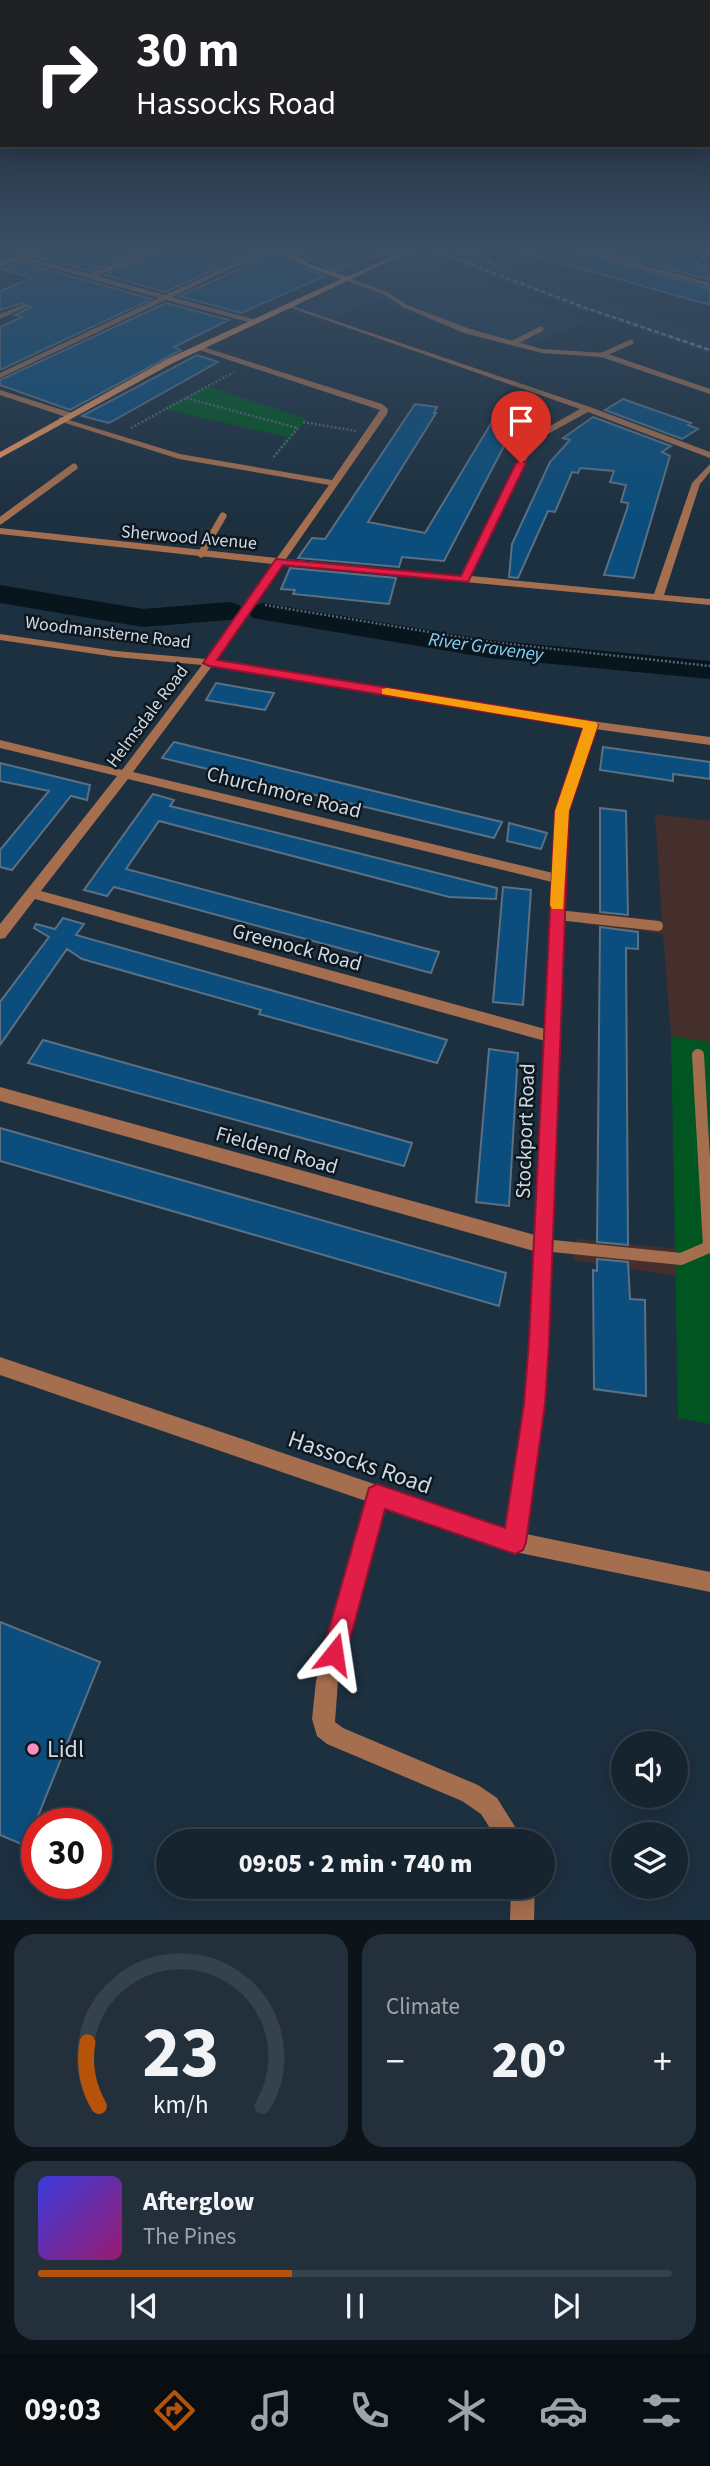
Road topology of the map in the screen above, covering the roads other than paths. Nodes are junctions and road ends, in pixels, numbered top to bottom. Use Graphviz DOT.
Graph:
graph roads {
  1 [pos="85,336"];
  2 [pos="224,336"];
  3 [pos="376,336"];
  4 [pos="485,336"];
  5 [pos="528,336"];
  6 [pos="631,342"];
  7 [pos="513,343"];
  8 [pos="197,348"];
  9 [pos="602,355"];
  10 [pos="0,376"];
  11 [pos="0,392"];
  12 [pos="710,393"];
  13 [pos="587,409"];
  14 [pos="65,417"];
  15 [pos="0,455"];
  16 [pos="710,455"];
  17 [pos="75,467"];
  18 [pos="710,467"];
  19 [pos="335,483"];
  20 [pos="223,516"];
  21 [pos="0,521"];
  22 [pos="0,531"];
  23 [pos="201,554"];
  24 [pos="280,561"];
  25 [pos="464,580"];
  26 [pos="658,598"];
  27 [pos="710,602"];
  28 [pos="0,637"];
  29 [pos="209,663"];
  30 [pos="591,725"];
  31 [pos="710,741"];
  32 [pos="0,744"];
  33 [pos="126,772"];
  34 [pos="558,879"];
  35 [pos="31,893"];
  36 [pos="558,915"];
  37 [pos="658,926"];
  38 [pos="0,934"];
  39 [pos="551,1037"];
  40 [pos="698,1055"];
  41 [pos="0,1094"];
  42 [pos="543,1245"];
  43 [pos="0,1367"];
  44 [pos="377,1496"];
  45 [pos="515,1542"];
  46 [pos="710,1582"];
  47 [pos="504,1829"];
  48 [pos="523,1899"];
  49 [pos="522,1920"];
  1 -- 10 [label="street"];
  2 -- 8 [label="main road"];
  3 -- 13 [label="street"];
  4 -- 7 [label="street"];
  5 -- 7 [label="lane"];
  6 -- 9 [label="lane"];
  7 -- 9 [label="street"];
  8 -- 14 [label="main road"];
  8 -- 19 [label="street, Helmsdale Road"];
  9 -- 12 [label="street"];
  11 -- 14 [label="street"];
  13 -- 16 [label="street"];
  13 -- 25 [label="street"];
  14 -- 15 [label="main road"];
  14 -- 19 [label="street"];
  17 -- 21 [label="lane"];
  18 -- 26 [label="street"];
  19 -- 24 [label="street, Helmsdale Road"];
  20 -- 23 [label="lane"];
  22 -- 23 [label="street, Sherwood Avenue"];
  23 -- 24 [label="street, Sherwood Avenue"];
  24 -- 25 [label="street, Sherwood Avenue"];
  24 -- 29 [label="street, Helmsdale Road"];
  25 -- 26 [label="street, Sherwood Avenue"];
  26 -- 27 [label="street, Sherwood Avenue"];
  28 -- 29 [label="street, Woodmansterne Road"];
  29 -- 30 [label="street, Woodmansterne Road"];
  29 -- 33 [label="street, Helmsdale Road"];
  30 -- 31 [label="street, Woodmansterne Road"];
  30 -- 34 [label="street, Stockport Road"];
  32 -- 33 [label="street, Churchmore Road"];
  33 -- 34 [label="street, Churchmore Road"];
  33 -- 35 [label="street, Helmsdale Road"];
  34 -- 36 [label="street, Stockport Road"];
  35 -- 38 [label="street, Helmsdale Road"];
  35 -- 39 [label="street, Greenock Road"];
  36 -- 37 [label="lane"];
  36 -- 39 [label="street, Stockport Road"];
  39 -- 42 [label="street, Stockport Road"];
  40 -- 42 [label="lane"];
  41 -- 42 [label="street, Fieldend Road"];
  42 -- 45 [label="street, Stockport Road"];
  43 -- 44 [label="street, Hassocks Road"];
  44 -- 45 [label="street, Hassocks Road"];
  44 -- 47 [label="street"];
  45 -- 46 [label="street, Hassocks Road"];
  48 -- 49 [label="street"];
}
